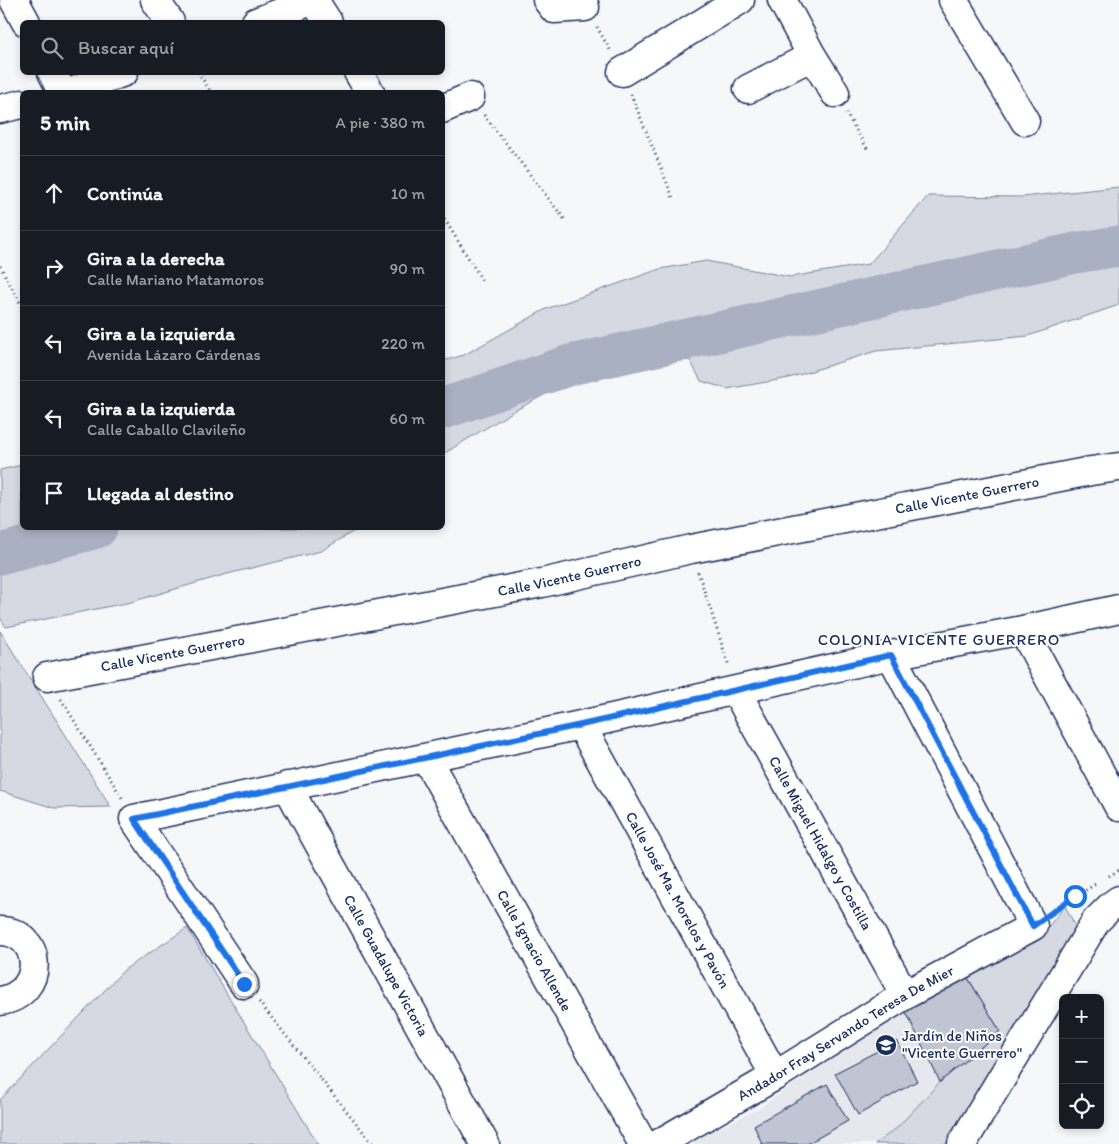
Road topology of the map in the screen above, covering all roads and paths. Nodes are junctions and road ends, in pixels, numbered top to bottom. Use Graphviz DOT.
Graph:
graph roads {
  1 [pos="14,0"];
  2 [pos="154,0"];
  3 [pos="314,0"];
  4 [pos="547,0"];
  5 [pos="740,0"];
  6 [pos="782,0"];
  7 [pos="953,0"];
  8 [pos="585,7"];
  9 [pos="25,20"];
  10 [pos="169,20"];
  11 [pos="261,20"];
  12 [pos="327,20"];
  13 [pos="812,56"];
  14 [pos="622,72"];
  15 [pos="54,75"];
  16 [pos="116,75"];
  17 [pos="200,75"];
  18 [pos="360,75"];
  19 [pos="748,89"];
  20 [pos="61,90"];
  21 [pos="76,90"];
  22 [pos="210,90"];
  23 [pos="369,90"];
  24 [pos="835,93"];
  25 [pos="470,97"];
  26 [pos="20,104"];
  27 [pos="445,108"];
  28 [pos="0,109"];
  29 [pos="1025,121"];
  30 [pos="868,150"];
  31 [pos="673,198"];
  32 [pos="445,220"];
  33 [pos="565,220"];
  34 [pos="0,266"];
  35 [pos="483,282"];
  36 [pos="20,302"];
  37 [pos="1119,467"];
  38 [pos="691,549"];
  39 [pos="1119,609"];
  40 [pos="1022,630"];
  41 [pos="891,655"];
  42 [pos="47,677"];
  43 [pos="736,691"];
  44 [pos="581,725"];
  45 [pos="426,758"];
  46 [pos="287,786"];
  47 [pos="1119,807"];
  48 [pos="134,819"];
  49 [pos="1119,870"];
  50 [pos="1116,902"];
  51 [pos="1033,926"];
  52 [pos="0,932"];
  53 [pos="244,984"];
  54 [pos="905,995"];
  55 [pos="0,1001"];
  56 [pos="775,1076"];
  57 [pos="373,1144"];
  58 [pos="485,1144"];
  59 [pos="643,1144"];
  60 [pos="658,1144"];
  61 [pos="962,1144"];
  1 -- 9 [label="street"];
  2 -- 10 [label="street"];
  3 -- 11 [label="street"];
  3 -- 12 [label="street"];
  4 -- 8 [label="street"];
  5 -- 14 [label="street"];
  6 -- 13 [label="street"];
  7 -- 29 [label="street"];
  8 -- 14 [label="path"];
  13 -- 19 [label="street"];
  13 -- 24 [label="street"];
  14 -- 31 [label="path"];
  15 -- 20 [label="street"];
  16 -- 21 [label="street"];
  17 -- 22 [label="path"];
  18 -- 23 [label="street"];
  24 -- 30 [label="path"];
  25 -- 27 [label="street"];
  25 -- 33 [label="path"];
  26 -- 28 [label="street"];
  32 -- 35 [label="path"];
  34 -- 36 [label="path"];
  37 -- 38 [label="street, Calle Vicente Guerrero"];
  38 -- 42 [label="street, Calle Vicente Guerrero"];
  38 -- 43 [label="path"];
  39 -- 40 [label="street"];
  40 -- 41 [label="street"];
  40 -- 47 [label="street"];
  41 -- 43 [label="street"];
  41 -- 51 [label="street"];
  42 -- 48 [label="path"];
  43 -- 44 [label="street"];
  43 -- 54 [label="street, Calle Miguel Hidalgo y Costilla"];
  44 -- 45 [label="street"];
  44 -- 56 [label="street, Calle José Ma. Morelos y Pavón"];
  45 -- 46 [label="street"];
  45 -- 59 [label="street, Calle Ignacio Allende"];
  46 -- 48 [label="street"];
  46 -- 58 [label="street, Calle Guadalupe Victoria"];
  48 -- 53 [label="street"];
  49 -- 51 [label="path"];
  50 -- 61 [label="street"];
  51 -- 54 [label="street, Andador Fray Servando Teresa De Mier"];
  52 -- 55 [label="street"];
  53 -- 57 [label="path"];
  54 -- 56 [label="street, Andador Fray Servando Teresa De Mier"];
  56 -- 60 [label="street, Andador Fray Servando Teresa De Mier"];
}
